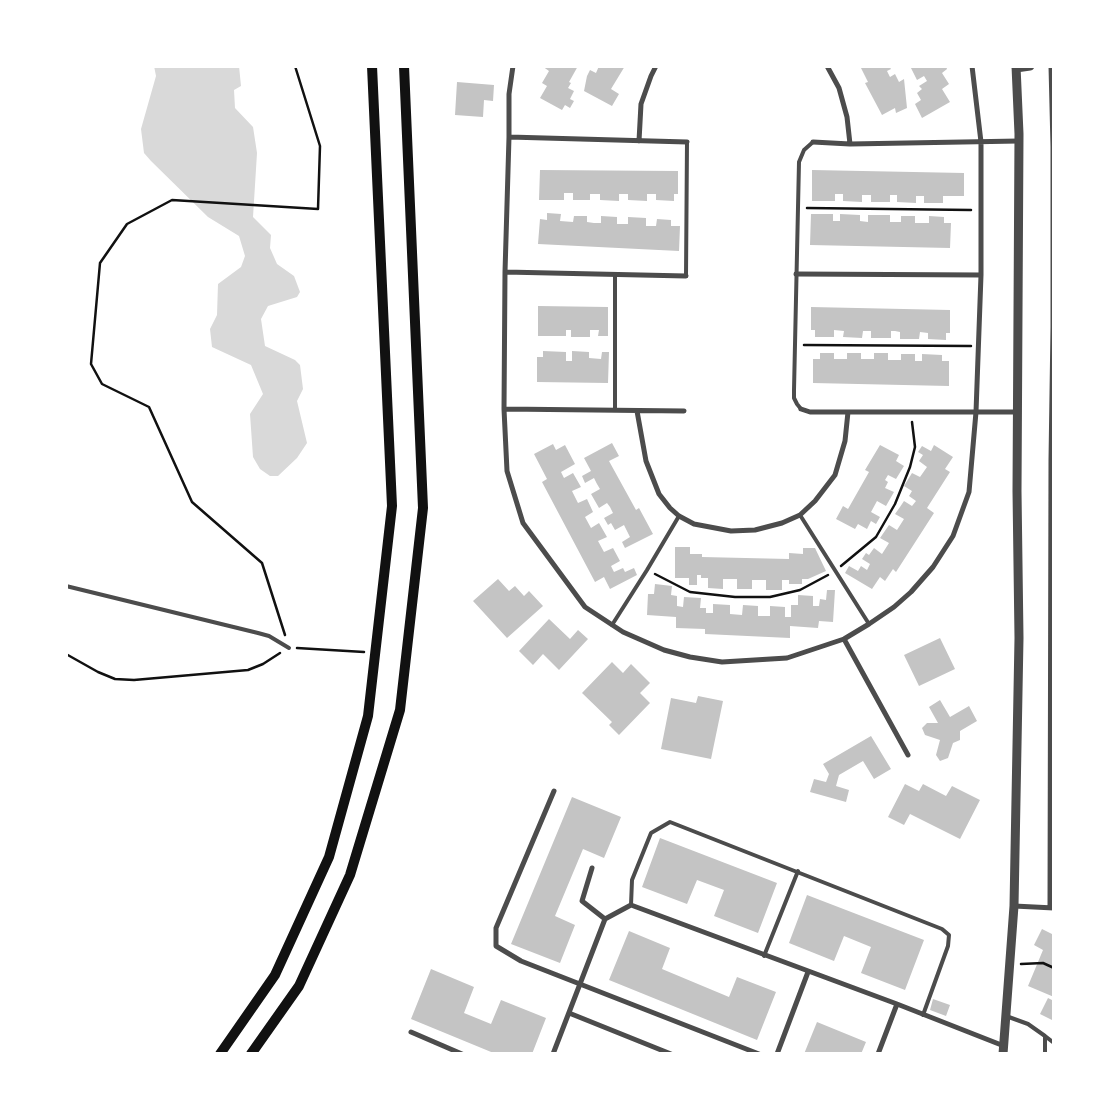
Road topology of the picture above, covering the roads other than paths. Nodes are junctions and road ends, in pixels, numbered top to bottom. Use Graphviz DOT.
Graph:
graph roads {
  1 [pos="372,66"];
  2 [pos="404,66"];
  3 [pos="513,66"];
  4 [pos="656,66"];
  5 [pos="827,66"];
  6 [pos="972,66"];
  7 [pos="1030,66"];
  8 [pos="1051,66"];
  9 [pos="1016,67"];
  10 [pos="509,137"];
  11 [pos="639,140"];
  12 [pos="1019,141"];
  13 [pos="687,142"];
  14 [pos="813,142"];
  15 [pos="981,142"];
  16 [pos="850,144"];
  17 [pos="505,272"];
  18 [pos="615,274"];
  19 [pos="796,274"];
  20 [pos="981,275"];
  21 [pos="686,276"];
  22 [pos="1054,327"];
  23 [pos="1053,395"];
  24 [pos="504,409"];
  25 [pos="801,409"];
  26 [pos="616,410"];
  27 [pos="637,411"];
  28 [pos="684,411"];
  29 [pos="848,412"];
  30 [pos="976,412"];
  31 [pos="1018,412"];
  32 [pos="1053,460"];
  33 [pos="800,515"];
  34 [pos="679,516"];
  35 [pos="66,586"];
  36 [pos="869,624"];
  37 [pos="612,625"];
  38 [pos="844,639"];
  39 [pos="289,648"];
  40 [pos="908,755"];
  41 [pos="554,791"];
  42 [pos="592,868"];
  43 [pos="798,871"];
  44 [pos="631,906"];
  45 [pos="1014,906"];
  46 [pos="1052,908"];
  47 [pos="605,919"];
  48 [pos="764,956"];
  49 [pos="808,972"];
  50 [pos="580,984"];
  51 [pos="897,1004"];
  52 [pos="569,1013"];
  53 [pos="923,1015"];
  54 [pos="1005,1015"];
  55 [pos="411,1032"];
  56 [pos="1045,1036"];
  57 [pos="1054,1043"];
  58 [pos="1003,1050"];
  59 [pos="220,1054"];
  60 [pos="251,1054"];
  61 [pos="462,1054"];
  62 [pos="553,1054"];
  63 [pos="671,1054"];
  64 [pos="759,1054"];
  65 [pos="777,1054"];
  66 [pos="878,1054"];
  67 [pos="1045,1054"];
  1 -- 59 [label="main road"];
  2 -- 60 [label="main road"];
  3 -- 10 [label="street"];
  4 -- 11 [label="street"];
  5 -- 16 [label="street"];
  6 -- 15 [label="street"];
  7 -- 9 [label="street"];
  8 -- 22 [label="street"];
  9 -- 12 [label="street"];
  10 -- 11 [label="street"];
  10 -- 17 [label="street"];
  11 -- 13 [label="street"];
  12 -- 15 [label="street"];
  12 -- 31 [label="street"];
  13 -- 21 [label="lane"];
  14 -- 16 [label="street"];
  14 -- 19 [label="lane"];
  15 -- 16 [label="street"];
  15 -- 20 [label="street"];
  17 -- 18 [label="street"];
  17 -- 24 [label="street"];
  18 -- 21 [label="street"];
  18 -- 26 [label="lane"];
  19 -- 20 [label="street"];
  19 -- 25 [label="lane"];
  20 -- 30 [label="street"];
  22 -- 23 [label="street"];
  23 -- 32 [label="street"];
  24 -- 26 [label="street"];
  24 -- 37 [label="street"];
  25 -- 29 [label="street"];
  26 -- 27 [label="street"];
  27 -- 28 [label="street"];
  27 -- 34 [label="street"];
  29 -- 30 [label="street"];
  29 -- 33 [label="street"];
  30 -- 31 [label="street"];
  30 -- 36 [label="street"];
  31 -- 45 [label="street"];
  32 -- 46 [label="street"];
  33 -- 34 [label="street"];
  33 -- 36 [label="lane"];
  34 -- 37 [label="lane"];
  35 -- 39 [label="lane"];
  36 -- 38 [label="street"];
  37 -- 38 [label="street"];
  38 -- 40 [label="street"];
  41 -- 50 [label="street"];
  42 -- 47 [label="street"];
  43 -- 44 [label="lane"];
  43 -- 48 [label="lane"];
  43 -- 53 [label="lane"];
  44 -- 47 [label="street"];
  44 -- 48 [label="street"];
  45 -- 46 [label="street"];
  45 -- 54 [label="street"];
  47 -- 50 [label="street"];
  48 -- 49 [label="street"];
  49 -- 51 [label="street"];
  49 -- 65 [label="street"];
  50 -- 52 [label="street"];
  50 -- 64 [label="street"];
  51 -- 53 [label="street"];
  51 -- 66 [label="street"];
  52 -- 62 [label="street"];
  52 -- 63 [label="street"];
  53 -- 58 [label="street"];
  54 -- 56 [label="lane"];
  54 -- 58 [label="street"];
  55 -- 61 [label="street"];
  56 -- 57 [label="lane"];
  56 -- 67 [label="lane"];
}
